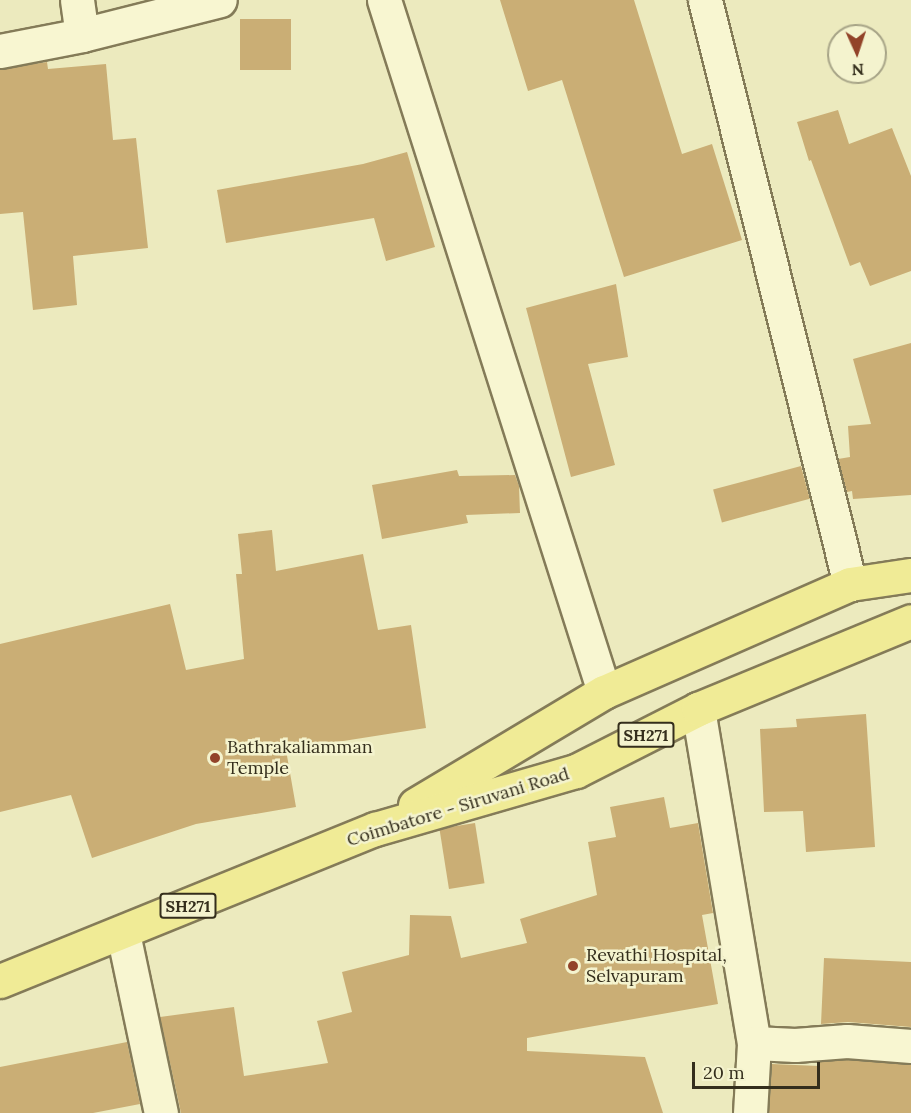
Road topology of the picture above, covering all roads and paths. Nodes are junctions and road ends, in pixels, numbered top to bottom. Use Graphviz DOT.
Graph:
graph roads {
  1 [pos="77,0"];
  2 [pos="220,0"];
  3 [pos="384,0"];
  4 [pos="705,0"];
  5 [pos="82,35"];
  6 [pos="0,51"];
  7 [pos="911,575"];
  8 [pos="850,584"];
  9 [pos="911,621"];
  10 [pos="604,692"];
  11 [pos="698,709"];
  12 [pos="375,829"];
  13 [pos="123,933"];
  14 [pos="0,981"];
  15 [pos="754,1043"];
  16 [pos="911,1046"];
  17 [pos="161,1113"];
  18 [pos="750,1113"];
  1 -- 5 [label="street"];
  2 -- 5 [label="street"];
  3 -- 10 [label="street"];
  4 -- 8 [label="street"];
  5 -- 6 [label="street"];
  7 -- 8 [label="main road"];
  8 -- 10 [label="main road"];
  9 -- 11 [label="main road, Coimbatore - Siruvani Road / SH271"];
  10 -- 12 [label="main road"];
  11 -- 12 [label="main road, Coimbatore - Siruvani Road / SH271"];
  11 -- 15 [label="street"];
  12 -- 13 [label="main road, Coimbatore - Siruvani Road / SH271"];
  13 -- 14 [label="main road, Coimbatore - Siruvani Road / SH271"];
  13 -- 17 [label="street"];
  15 -- 16 [label="street"];
  15 -- 18 [label="street"];
}
